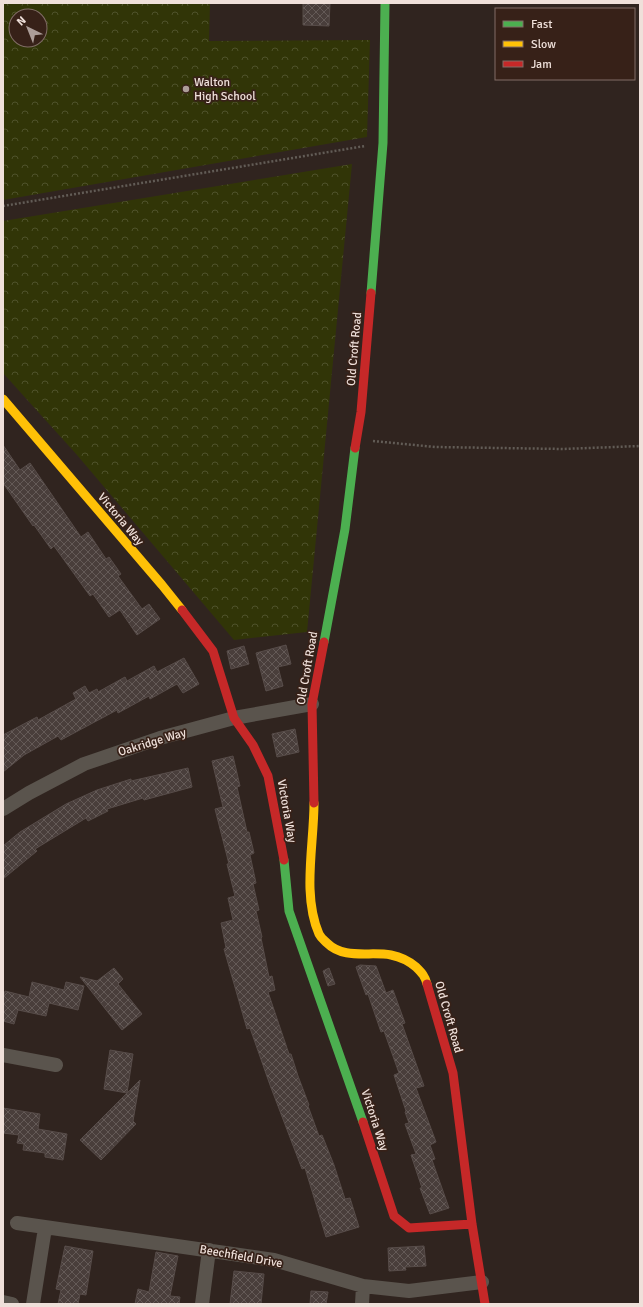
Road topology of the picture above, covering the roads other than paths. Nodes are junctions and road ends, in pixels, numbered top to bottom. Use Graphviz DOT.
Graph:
graph roads {
  1 [pos="385,3"];
  2 [pos="3,398"];
  3 [pos="312,704"];
  4 [pos="234,718"];
  5 [pos="3,809"];
  6 [pos="3,1055"];
  7 [pos="56,1065"];
  8 [pos="17,1223"];
  9 [pos="472,1224"];
  10 [pos="45,1228"];
  11 [pos="210,1250"];
  12 [pos="482,1282"];
  13 [pos="363,1286"];
  14 [pos="3,1302"];
  15 [pos="12,1304"];
  16 [pos="33,1304"];
  17 [pos="202,1304"];
  18 [pos="362,1304"];
  19 [pos="485,1304"];
  1 -- 3 [label="street, Old Croft Road"];
  2 -- 4 [label="street, Victoria Way"];
  3 -- 4 [label="street, Oakridge Way"];
  3 -- 9 [label="street, Old Croft Road"];
  4 -- 5 [label="street, Oakridge Way"];
  4 -- 9 [label="street, Victoria Way"];
  6 -- 7 [label="street"];
  8 -- 10 [label="street, Beechfield Drive"];
  9 -- 12 [label="street, Old Croft Road"];
  10 -- 11 [label="street, Beechfield Drive"];
  10 -- 16 [label="street"];
  11 -- 13 [label="street, Beechfield Drive"];
  11 -- 17 [label="street"];
  12 -- 13 [label="street, Beechfield Drive"];
  12 -- 19 [label="street, Old Croft Road"];
  13 -- 18 [label="street"];
  14 -- 15 [label="street"];
}
